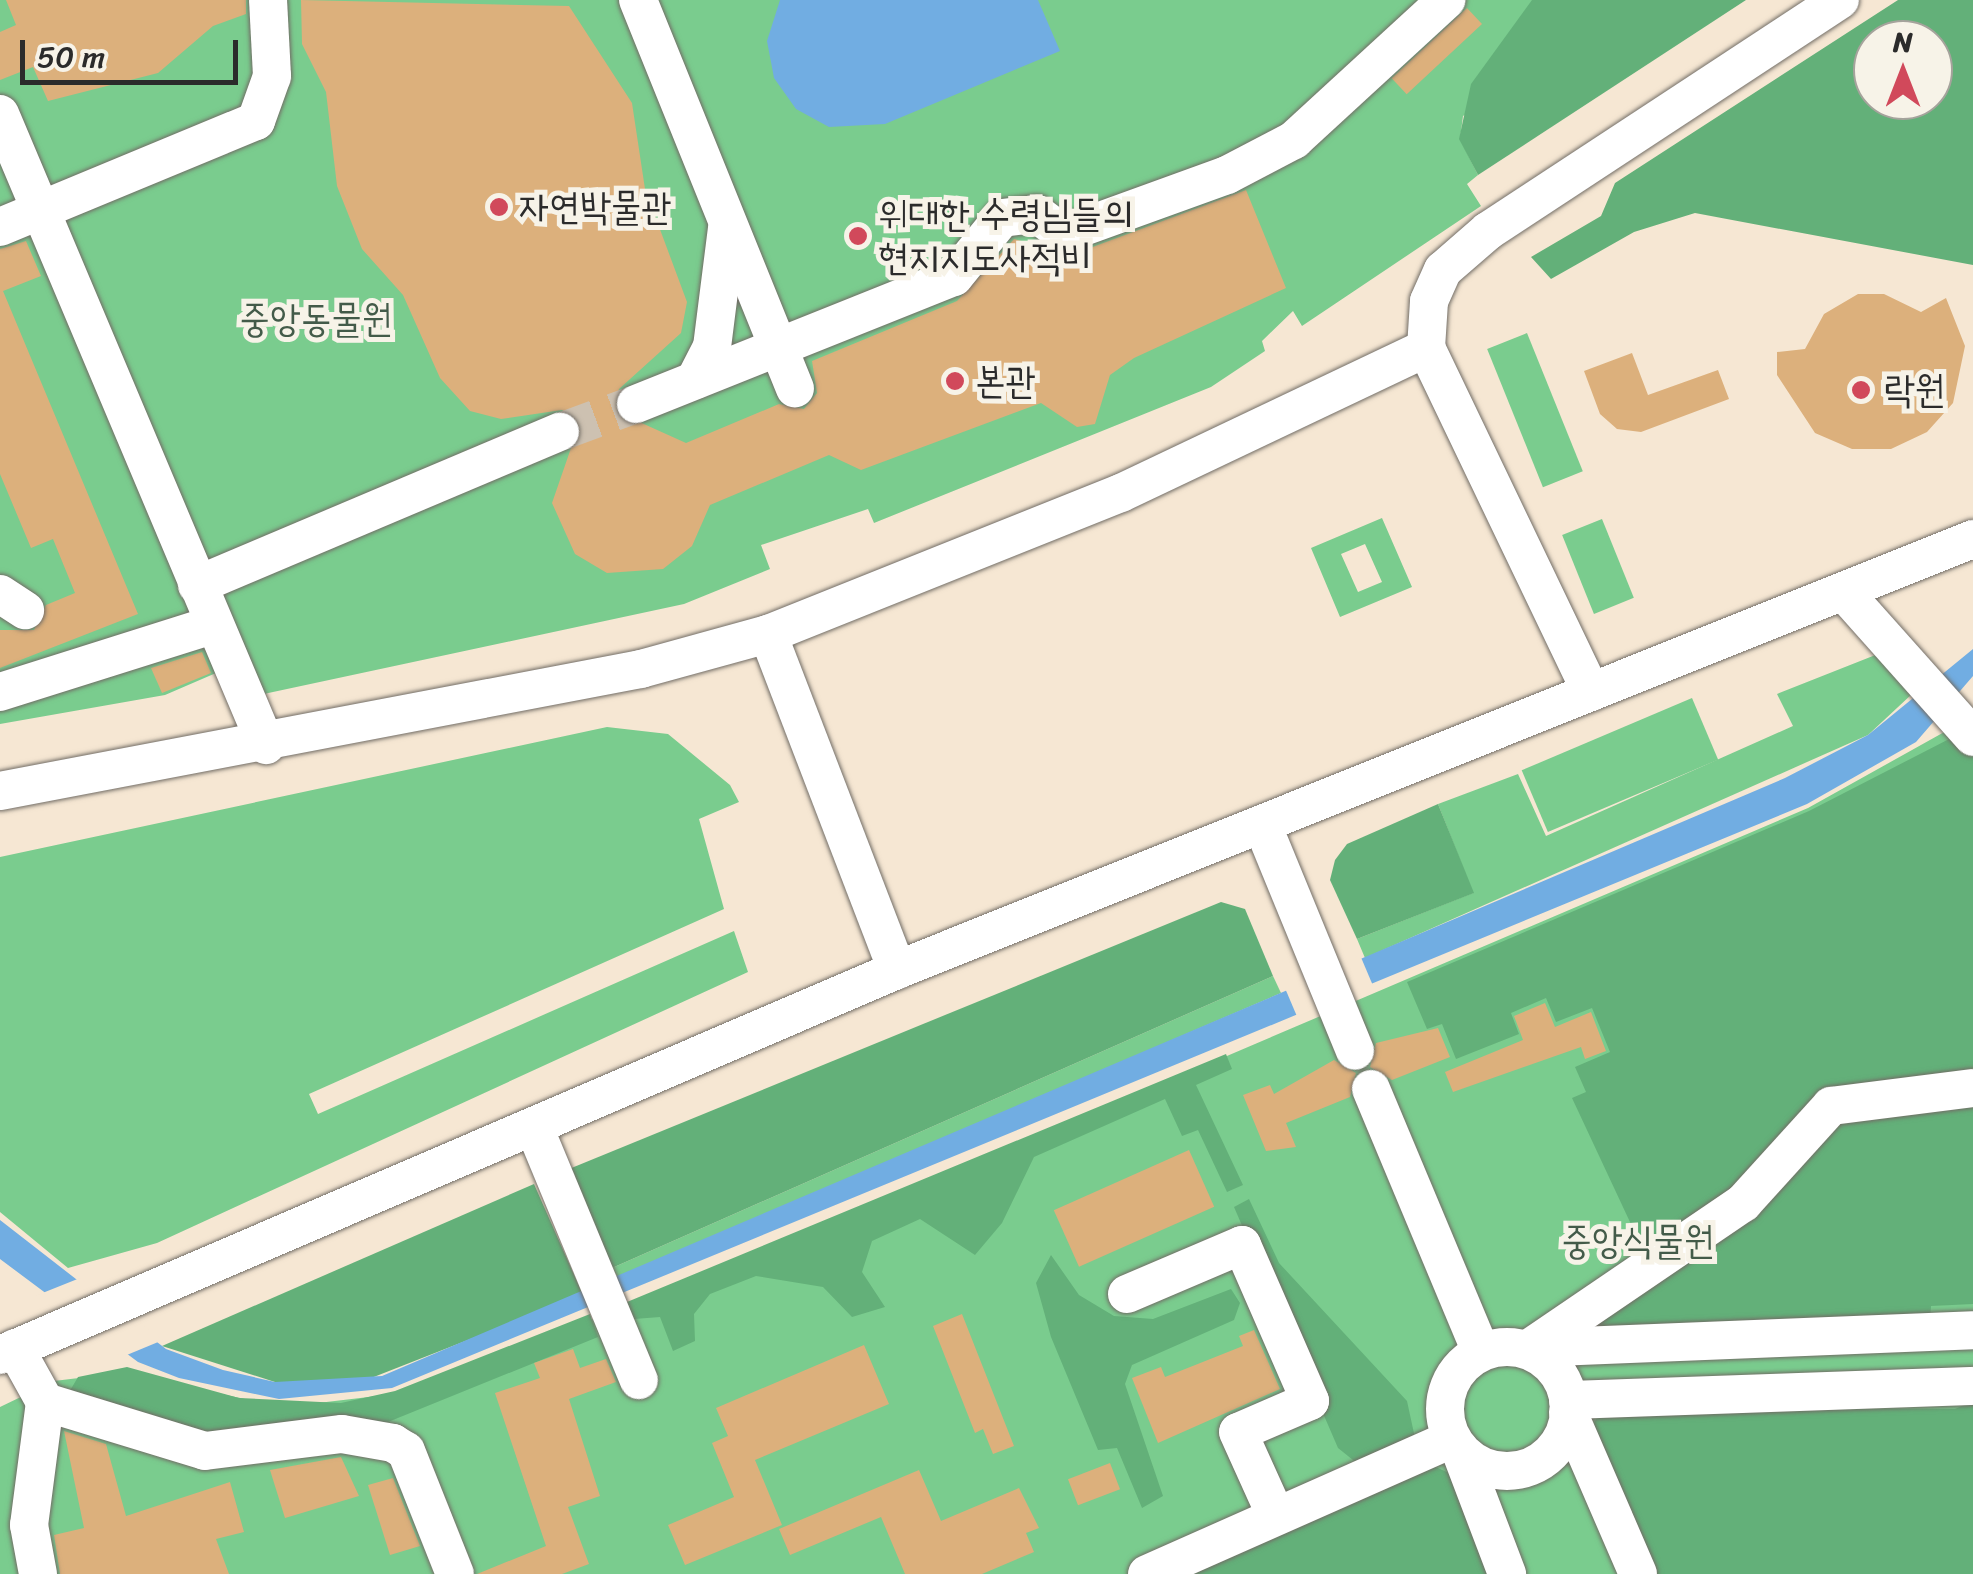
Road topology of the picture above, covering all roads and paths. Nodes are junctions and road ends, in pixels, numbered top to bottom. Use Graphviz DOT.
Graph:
graph roads {
  1 [pos="268,0"];
  2 [pos="1446,0"];
  3 [pos="1840,0"];
  4 [pos="649,4"];
  5 [pos="0,114"];
  6 [pos="40,210"];
  7 [pos="728,225"];
  8 [pos="0,227"];
  9 [pos="1426,348"];
  10 [pos="780,350"];
  11 [pos="695,380"];
  12 [pos="794,389"];
  13 [pos="636,404"];
  14 [pos="560,432"];
  15 [pos="1973,539"];
  16 [pos="196,585"];
  17 [pos="1844,592"];
  18 [pos="213,626"];
  19 [pos="768,634"];
  20 [pos="0,692"];
  21 [pos="1591,692"];
  22 [pos="1967,729"];
  23 [pos="266,745"];
  24 [pos="0,792"];
  25 [pos="1262,824"];
  26 [pos="897,970"];
  27 [pos="1355,1051"];
  28 [pos="1973,1088"];
  29 [pos="1371,1089"];
  30 [pos="534,1128"];
  31 [pos="1127,1294"];
  32 [pos="1973,1330"];
  33 [pos="1530,1348"];
  34 [pos="11,1350"];
  35 [pos="1481,1352"];
  36 [pos="639,1380"];
  37 [pos="1973,1386"];
  38 [pos="45,1402"];
  39 [pos="1568,1406"];
  40 [pos="1456,1444"];
  41 [pos="1274,1514"];
  42 [pos="38,1574"];
  43 [pos="454,1574"];
  44 [pos="1147,1574"];
  45 [pos="1507,1574"];
  46 [pos="1638,1574"];
  1 -- 6 [label="street"];
  2 -- 10 [label="street"];
  3 -- 9 [label="street"];
  4 -- 7 [label="street"];
  5 -- 6 [label="street"];
  6 -- 8 [label="street"];
  6 -- 16 [label="street"];
  7 -- 10 [label="street"];
  7 -- 11 [label="street"];
  9 -- 19 [label="street"];
  9 -- 21 [label="street"];
  10 -- 11 [label="street"];
  10 -- 12 [label="street"];
  11 -- 13 [label="street"];
  14 -- 16 [label="street"];
  15 -- 17 [label="street"];
  16 -- 18 [label="street"];
  17 -- 21 [label="street"];
  17 -- 22 [label="street"];
  18 -- 20 [label="street"];
  18 -- 23 [label="street"];
  19 -- 23 [label="street"];
  19 -- 26 [label="street"];
  21 -- 25 [label="street"];
  23 -- 24 [label="street"];
  25 -- 26 [label="street"];
  25 -- 27 [label="street"];
  26 -- 30 [label="street"];
  28 -- 33 [label="street"];
  29 -- 35 [label="street"];
  30 -- 34 [label="street"];
  30 -- 36 [label="street"];
  31 -- 41 [label="street"];
  32 -- 33 [label="street"];
  33 -- 35 [label="street"];
  33 -- 39 [label="street"];
  34 -- 38 [label="street"];
  35 -- 40 [label="street"];
  37 -- 39 [label="street"];
  38 -- 42 [label="street"];
  38 -- 43 [label="street"];
  39 -- 40 [label="street"];
  39 -- 46 [label="street"];
  40 -- 41 [label="street"];
  40 -- 45 [label="street"];
  41 -- 44 [label="street"];
}
